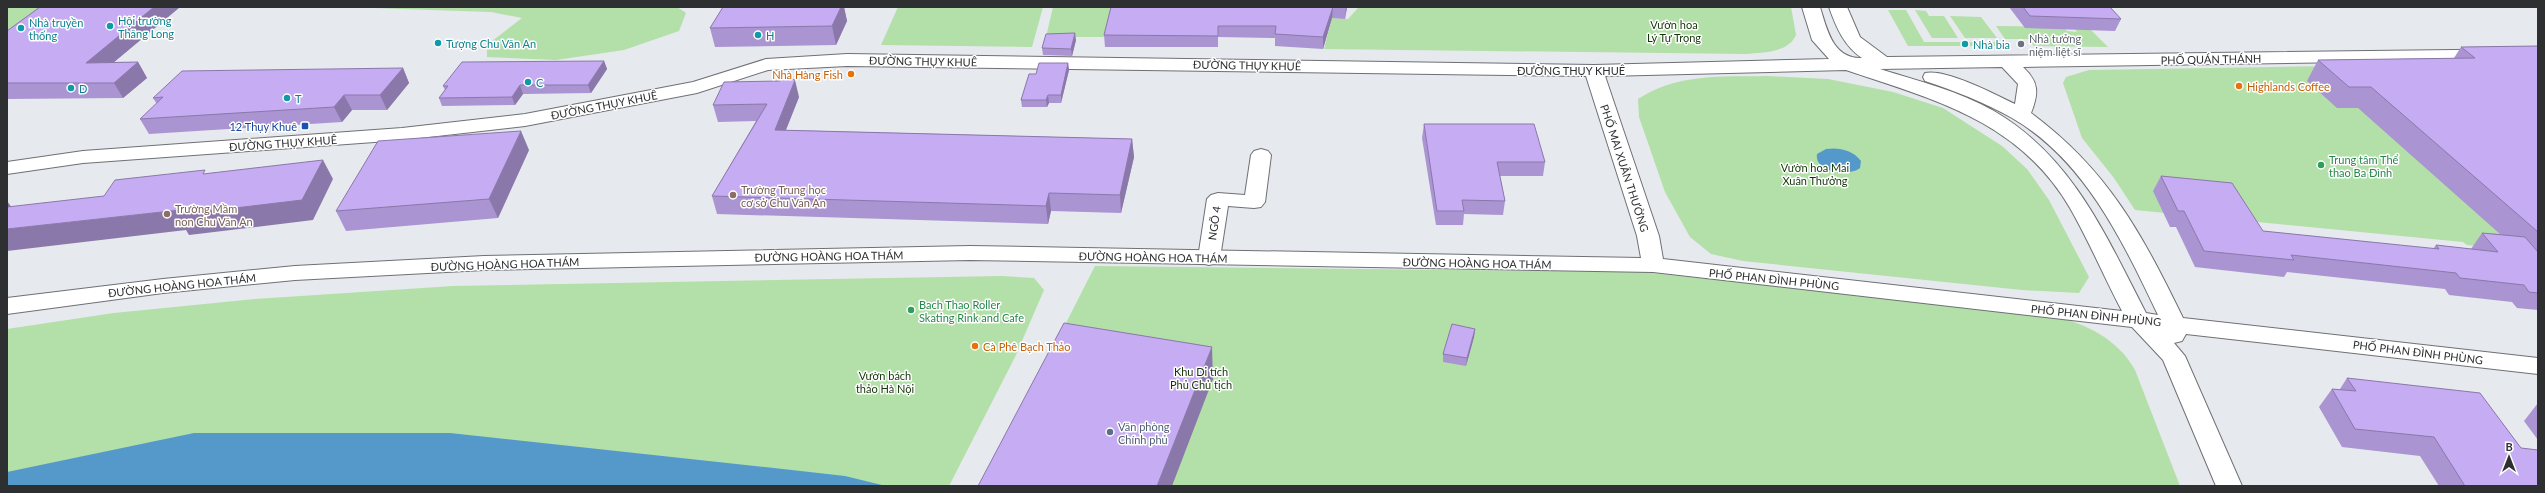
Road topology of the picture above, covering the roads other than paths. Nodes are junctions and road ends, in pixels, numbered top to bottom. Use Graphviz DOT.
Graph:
graph roads {
  1 [pos="1811,7"];
  2 [pos="1838,7"];
  3 [pos="2538,54"];
  4 [pos="2006,61"];
  5 [pos="1884,63"];
  6 [pos="1848,64"];
  7 [pos="1594,71"];
  8 [pos="2021,115"];
  9 [pos="1261,155"];
  10 [pos="7,168"];
  11 [pos="1209,258"];
  12 [pos="1653,265"];
  13 [pos="7,306"];
  14 [pos="2138,320"];
  15 [pos="2174,324"];
  16 [pos="2173,356"];
  17 [pos="2538,366"];
  18 [pos="2229,486"];
  1 -- 6 [label="main road"];
  2 -- 5 [label="main road"];
  3 -- 4 [label="main road, PHỐ QUÁN THÁNH"];
  4 -- 5 [label="main road, PHỐ QUÁN THÁNH"];
  4 -- 8 [label="main road"];
  5 -- 6 [label="main road, ĐƯỜNG THỤY KHUÊ"];
  5 -- 8 [label="main road"];
  6 -- 7 [label="main road, ĐƯỜNG THỤY KHUÊ"];
  6 -- 14 [label="main road"];
  7 -- 10 [label="main road, ĐƯỜNG THỤY KHUÊ"];
  7 -- 12 [label="main road, PHỐ MAI XUÂN THƯỞNG"];
  8 -- 15 [label="main road"];
  9 -- 11 [label="main road, NGÕ 4"];
  11 -- 12 [label="main road, ĐƯỜNG HOÀNG HOA THÁM"];
  11 -- 13 [label="main road, ĐƯỜNG HOÀNG HOA THÁM"];
  12 -- 14 [label="main road, PHỐ PHAN ĐÌNH PHÙNG"];
  14 -- 15 [label="main road, PHỐ PHAN ĐÌNH PHÙNG"];
  14 -- 16 [label="main road"];
  15 -- 16 [label="main road"];
  15 -- 17 [label="main road, PHỐ PHAN ĐÌNH PHÙNG"];
  16 -- 18 [label="main road"];
}
